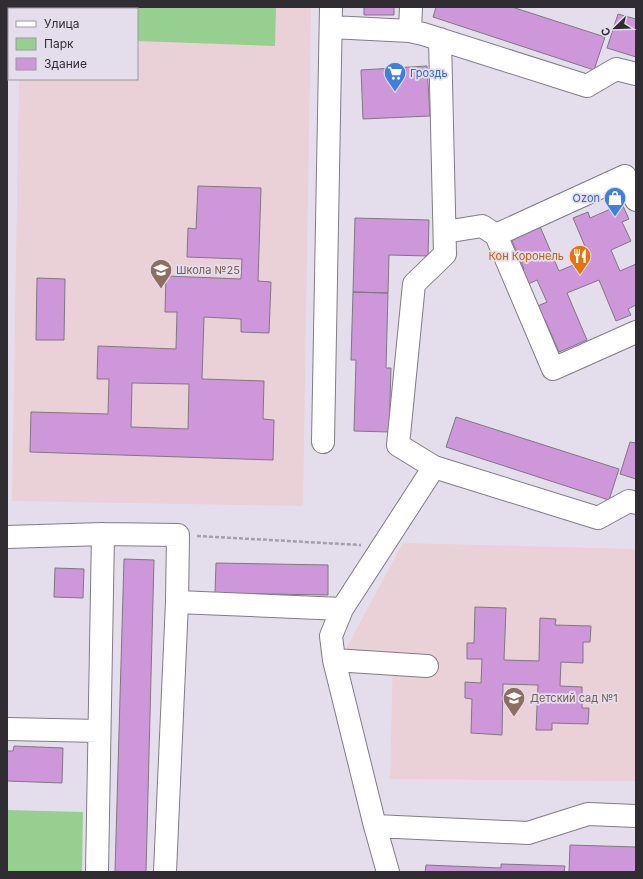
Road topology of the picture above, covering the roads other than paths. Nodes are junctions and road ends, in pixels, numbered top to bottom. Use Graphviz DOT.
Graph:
graph roads {
  1 [pos="411,7"];
  2 [pos="331,17"];
  3 [pos="410,31"];
  4 [pos="440,39"];
  5 [pos="636,74"];
  6 [pos="636,200"];
  7 [pos="445,232"];
  8 [pos="496,235"];
  9 [pos="636,332"];
  10 [pos="323,442"];
  11 [pos="434,467"];
  12 [pos="636,503"];
  13 [pos="103,534"];
  14 [pos="7,537"];
  15 [pos="177,602"];
  16 [pos="342,609"];
  17 [pos="334,660"];
  18 [pos="427,666"];
  19 [pos="7,729"];
  20 [pos="99,731"];
  21 [pos="636,816"];
  22 [pos="375,826"];
  23 [pos="97,872"];
  24 [pos="165,872"];
  25 [pos="388,872"];
  1 -- 3 [label="lane"];
  2 -- 3 [label="lane"];
  2 -- 10 [label="lane"];
  3 -- 4 [label="lane"];
  4 -- 5 [label="lane"];
  4 -- 7 [label="lane"];
  6 -- 8 [label="lane"];
  7 -- 8 [label="lane"];
  7 -- 11 [label="lane"];
  8 -- 9 [label="lane"];
  11 -- 12 [label="lane"];
  11 -- 16 [label="lane"];
  13 -- 14 [label="lane"];
  13 -- 15 [label="lane"];
  13 -- 20 [label="lane"];
  15 -- 16 [label="lane"];
  15 -- 24 [label="lane"];
  16 -- 17 [label="lane"];
  17 -- 18 [label="lane"];
  17 -- 22 [label="lane"];
  19 -- 20 [label="lane"];
  20 -- 23 [label="lane"];
  21 -- 22 [label="lane"];
  22 -- 25 [label="lane"];
}
